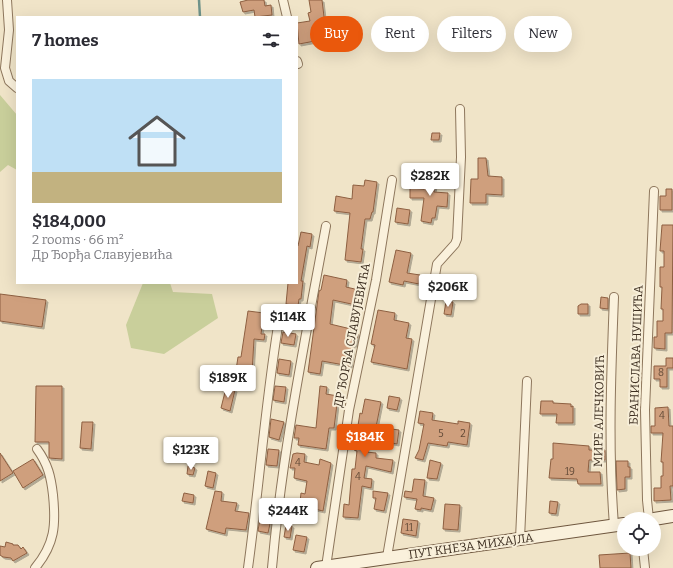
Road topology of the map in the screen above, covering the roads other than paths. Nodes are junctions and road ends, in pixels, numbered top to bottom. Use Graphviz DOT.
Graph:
graph roads {
  1 [pos="7,0"];
  2 [pos="283,0"];
  3 [pos="287,16"];
  4 [pos="16,87"];
  5 [pos="460,109"];
  6 [pos="392,180"];
  7 [pos="654,191"];
  8 [pos="326,226"];
  9 [pos="614,297"];
  10 [pos="278,326"];
  11 [pos="527,381"];
  12 [pos="37,449"];
  13 [pos="648,512"];
  14 [pos="617,514"];
  15 [pos="673,516"];
  16 [pos="661,518"];
  17 [pos="617,524"];
  18 [pos="520,539"];
  19 [pos="644,556"];
  20 [pos="387,557"];
  21 [pos="321,567"];
  22 [pos="35,568"];
  23 [pos="248,568"];
  24 [pos="272,568"];
  25 [pos="645,568"];
  1 -- 4 [label="street"];
  2 -- 3 [label="street"];
  5 -- 20 [label="street"];
  6 -- 21 [label="street, ДР ЂОРЂА СЛАВУЈЕВИЋА"];
  7 -- 13 [label="street, БРАНИСЛАВА НУШИЋА"];
  8 -- 24 [label="street"];
  9 -- 14 [label="street, МИРЕ АЛЕЧКОВИЋ"];
  10 -- 23 [label="street"];
  11 -- 18 [label="street"];
  12 -- 22 [label="street"];
  15 -- 16 [label="main road"];
  17 -- 18 [label="main road, ПУТ КНЕЗА МИХАЈЛА"];
  18 -- 20 [label="main road, ПУТ КНЕЗА МИХАЈЛА"];
  19 -- 25 [label="street"];
  20 -- 21 [label="main road, ПУТ КНЕЗА МИХАЈЛА"];
}
